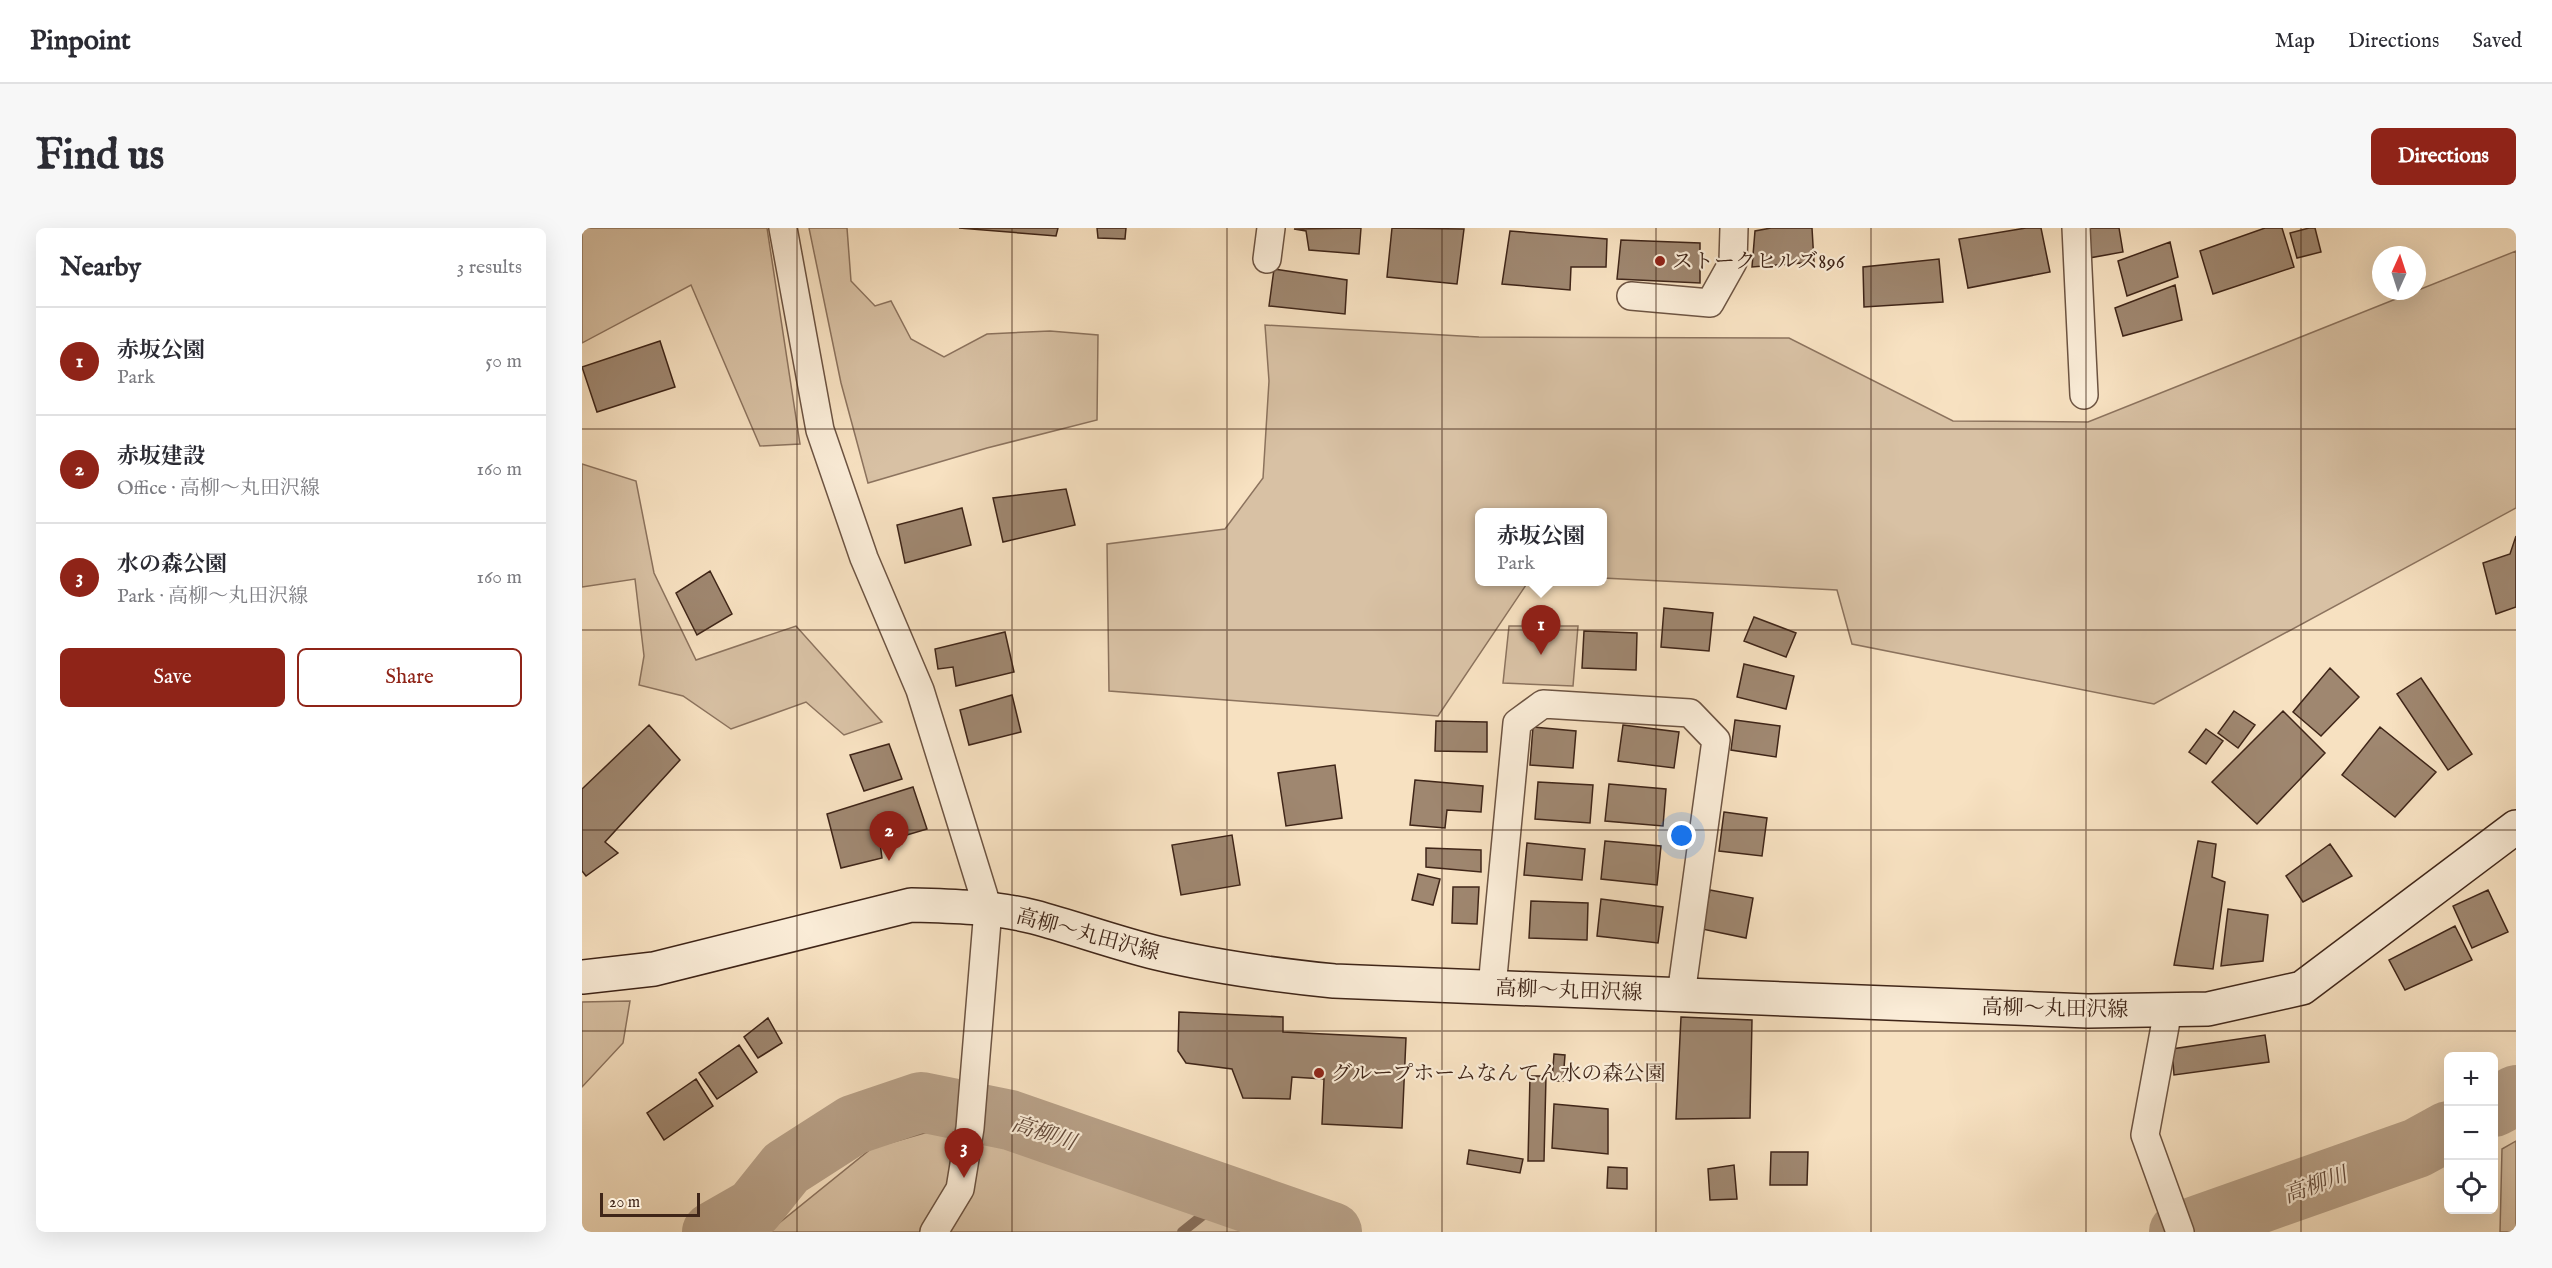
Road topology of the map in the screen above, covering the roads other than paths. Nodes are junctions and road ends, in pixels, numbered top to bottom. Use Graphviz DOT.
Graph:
graph roads {
  1 [pos="783,228"];
  2 [pos="1271,228"];
  3 [pos="1734,228"];
  4 [pos="2076,228"];
  5 [pos="1268,259"];
  6 [pos="1630,296"];
  7 [pos="2084,395"];
  8 [pos="2516,826"];
  9 [pos="988,909"];
  10 [pos="582,977"];
  11 [pos="1492,987"];
  12 [pos="1681,995"];
  13 [pos="2168,1010"];
  14 [pos="934,1232"];
  15 [pos="2180,1232"];
  1 -- 9 [label="street"];
  2 -- 5 [label="street"];
  3 -- 6 [label="street"];
  4 -- 7 [label="street"];
  8 -- 13 [label="street, 高柳～丸田沢線"];
  9 -- 10 [label="street, 高柳～丸田沢線"];
  9 -- 11 [label="street, 高柳～丸田沢線"];
  9 -- 14 [label="street"];
  11 -- 12 [label="street, 高柳～丸田沢線"];
  11 -- 12 [label="street"];
  12 -- 13 [label="street, 高柳～丸田沢線"];
  13 -- 15 [label="street"];
}
